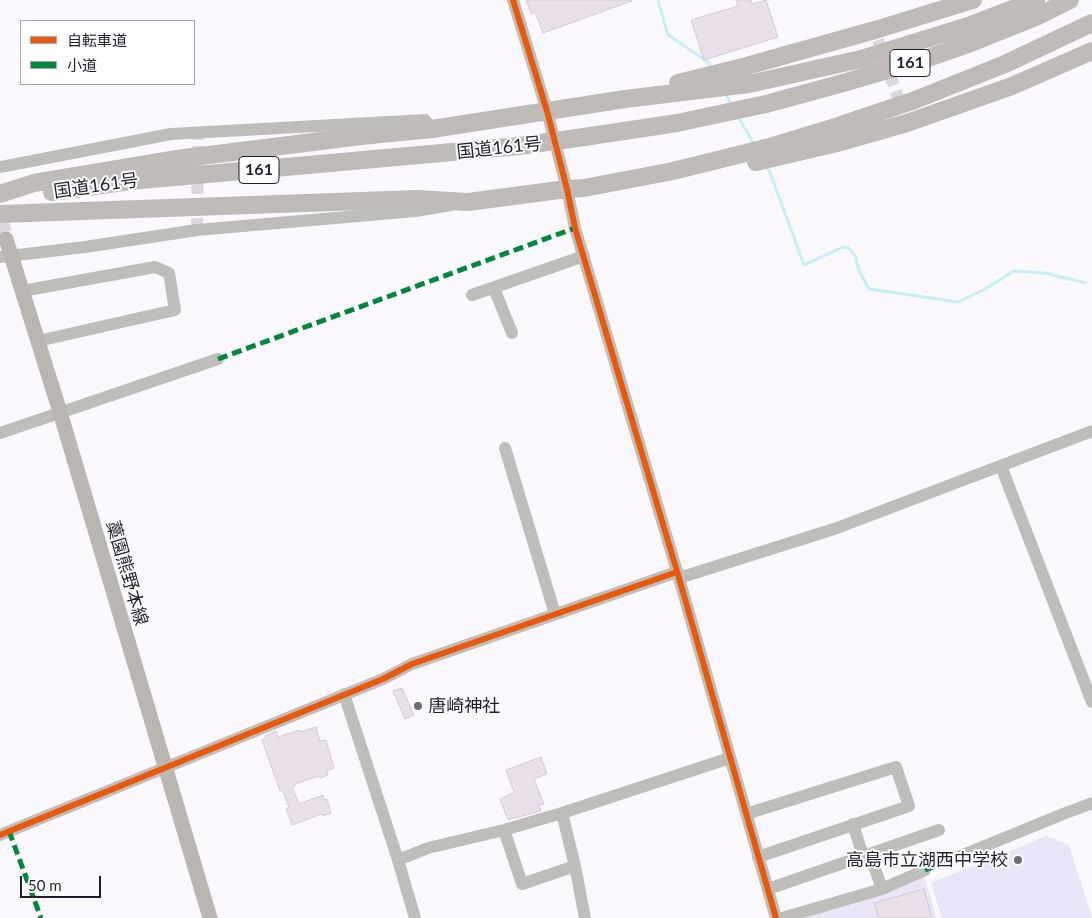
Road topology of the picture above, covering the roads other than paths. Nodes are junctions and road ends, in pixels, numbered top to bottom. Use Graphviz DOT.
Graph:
graph roads {
  1 [pos="512,0"];
  2 [pos="973,0"];
  3 [pos="1036,0"];
  4 [pos="1070,0"];
  5 [pos="1092,23"];
  6 [pos="1092,51"];
  7 [pos="718,81"];
  8 [pos="547,111"];
  9 [pos="432,129"];
  10 [pos="762,155"];
  11 [pos="0,167"];
  12 [pos="567,189"];
  13 [pos="0,194"];
  14 [pos="0,201"];
  15 [pos="468,202"];
  16 [pos="0,214"];
  17 [pos="6,239"];
  18 [pos="6,256"];
  19 [pos="584,256"];
  20 [pos="494,288"];
  21 [pos="22,291"];
  22 [pos="472,295"];
  23 [pos="512,333"];
  24 [pos="38,341"];
  25 [pos="218,358"];
  26 [pos="60,412"];
  27 [pos="1092,430"];
  28 [pos="0,433"];
  29 [pos="505,448"];
  30 [pos="1001,466"];
  31 [pos="678,575"];
  32 [pos="554,614"];
  33 [pos="344,694"];
  34 [pos="1092,702"];
  35 [pos="730,758"];
  36 [pos="165,767"];
  37 [pos="1092,804"];
  38 [pos="562,813"];
  39 [pos="746,814"];
  40 [pos="853,824"];
  41 [pos="504,830"];
  42 [pos="939,830"];
  43 [pos="0,835"];
  44 [pos="867,855"];
  45 [pos="758,857"];
  46 [pos="953,859"];
  47 [pos="398,860"];
  48 [pos="576,866"];
  49 [pos="925,870"];
  50 [pos="768,889"];
  51 [pos="882,889"];
  52 [pos="210,918"];
  53 [pos="415,918"];
  54 [pos="585,918"];
  55 [pos="776,918"];
  56 [pos="782,918"];
  1 -- 8 [label="street"];
  2 -- 7 [label="highway"];
  3 -- 7 [label="highway"];
  4 -- 14 [label="highway, 国道161号 / 161, bridge"];
  5 -- 10 [label="highway"];
  6 -- 10 [label="highway"];
  7 -- 8 [label="highway"];
  8 -- 9 [label="highway"];
  8 -- 12 [label="street"];
  9 -- 11 [label="street"];
  9 -- 13 [label="highway"];
  10 -- 12 [label="highway"];
  12 -- 15 [label="highway"];
  12 -- 19 [label="street"];
  15 -- 16 [label="highway"];
  15 -- 18 [label="street"];
  17 -- 18 [label="main road, 藁園熊野本線"];
  18 -- 21 [label="main road, 藁園熊野本線"];
  19 -- 20 [label="street"];
  19 -- 31 [label="street"];
  20 -- 22 [label="street"];
  20 -- 23 [label="street"];
  21 -- 24 [label="main road, 藁園熊野本線"];
  21 -- 24 [label="street"];
  24 -- 26 [label="main road, 藁園熊野本線"];
  25 -- 26 [label="street"];
  26 -- 28 [label="street"];
  26 -- 36 [label="main road, 藁園熊野本線"];
  27 -- 30 [label="street"];
  29 -- 32 [label="street"];
  30 -- 31 [label="street"];
  30 -- 34 [label="street"];
  31 -- 32 [label="street"];
  31 -- 35 [label="street"];
  32 -- 33 [label="street"];
  33 -- 36 [label="street"];
  33 -- 47 [label="street"];
  35 -- 38 [label="street"];
  35 -- 39 [label="street"];
  36 -- 43 [label="street"];
  36 -- 52 [label="main road, 藁園熊野本線"];
  37 -- 46 [label="street"];
  38 -- 41 [label="street"];
  38 -- 48 [label="street"];
  39 -- 40 [label="street"];
  39 -- 45 [label="street"];
  40 -- 44 [label="street"];
  40 -- 45 [label="street"];
  41 -- 47 [label="street"];
  41 -- 48 [label="street"];
  42 -- 44 [label="street"];
  44 -- 50 [label="street"];
  44 -- 51 [label="street"];
  45 -- 50 [label="street"];
  47 -- 53 [label="street"];
  48 -- 54 [label="street"];
  49 -- 51 [label="street"];
  50 -- 55 [label="street"];
  51 -- 56 [label="street"];
}
